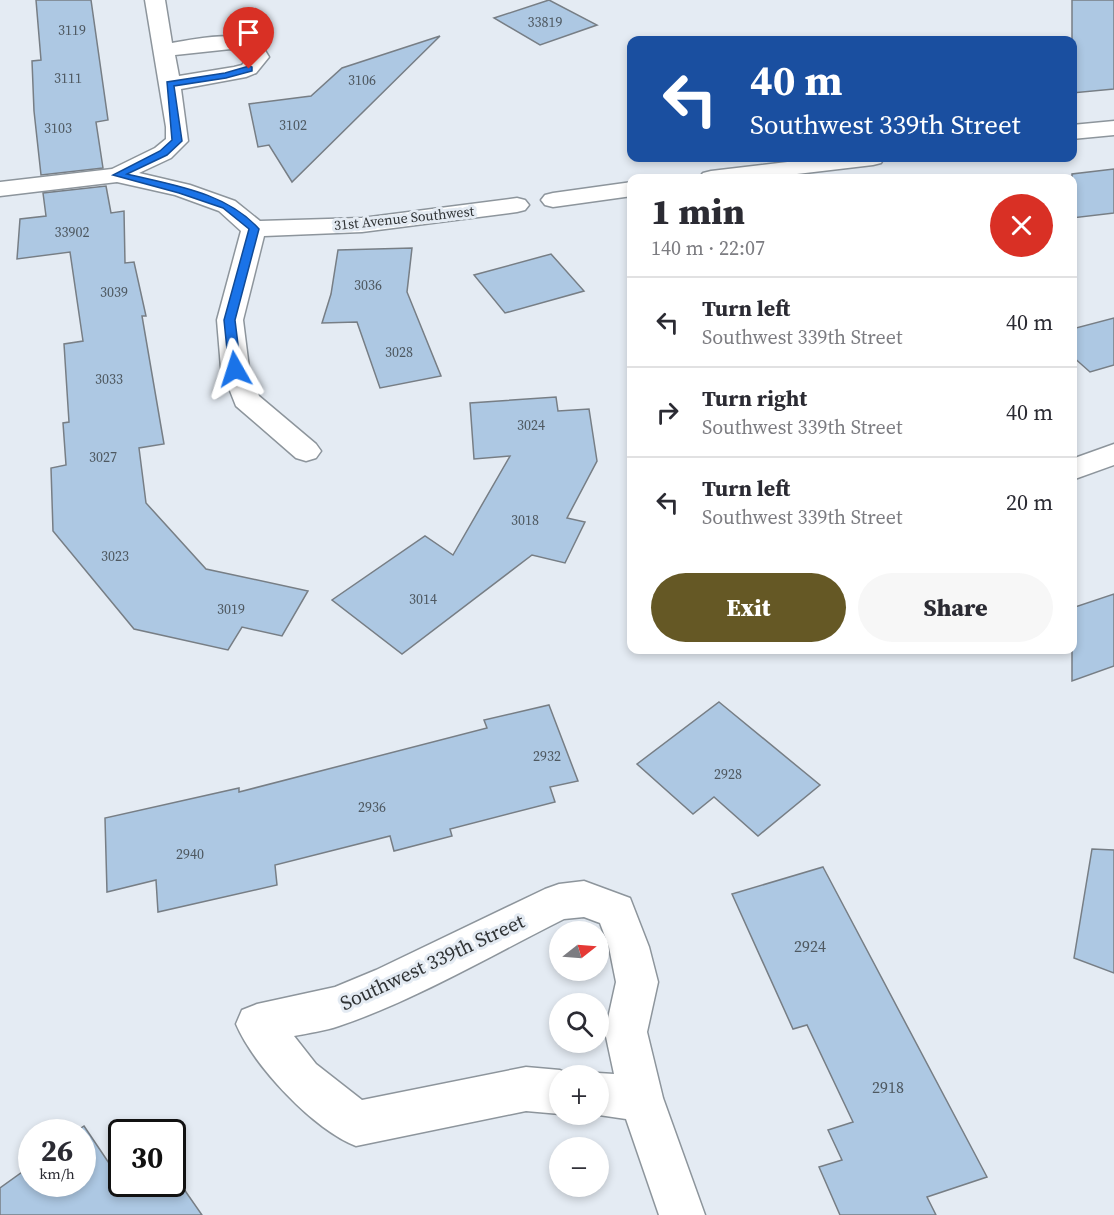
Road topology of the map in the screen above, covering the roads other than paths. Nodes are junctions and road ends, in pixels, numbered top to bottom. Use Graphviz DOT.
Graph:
graph roads {
  1 [pos="155,0"];
  2 [pos="164,50"];
  3 [pos="170,84"];
  4 [pos="1114,128"];
  5 [pos="1077,132"];
  6 [pos="841,162"];
  7 [pos="743,174"];
  8 [pos="117,175"];
  9 [pos="0,189"];
  10 [pos="627,192"];
  11 [pos="553,200"];
  12 [pos="517,205"];
  13 [pos="254,229"];
  14 [pos="306,451"];
  15 [pos="1114,454"];
  16 [pos="1077,468"];
  17 [pos="549,1091"];
  18 [pos="620,1096"];
  19 [pos="682,1215"];
  1 -- 2 [label="street"];
  2 -- 3 [label="street"];
  2 -- 3 [label="street"];
  3 -- 8 [label="street"];
  4 -- 5 [label="street"];
  6 -- 7 [label="street"];
  8 -- 9 [label="street"];
  8 -- 13 [label="street"];
  10 -- 11 [label="street"];
  12 -- 13 [label="street, 31st Avenue Southwest"];
  13 -- 14 [label="street"];
  15 -- 16 [label="street"];
  17 -- 18 [label="street, Southwest 339th Street"];
  18 -- 19 [label="street, Southwest 339th Street"];
}
